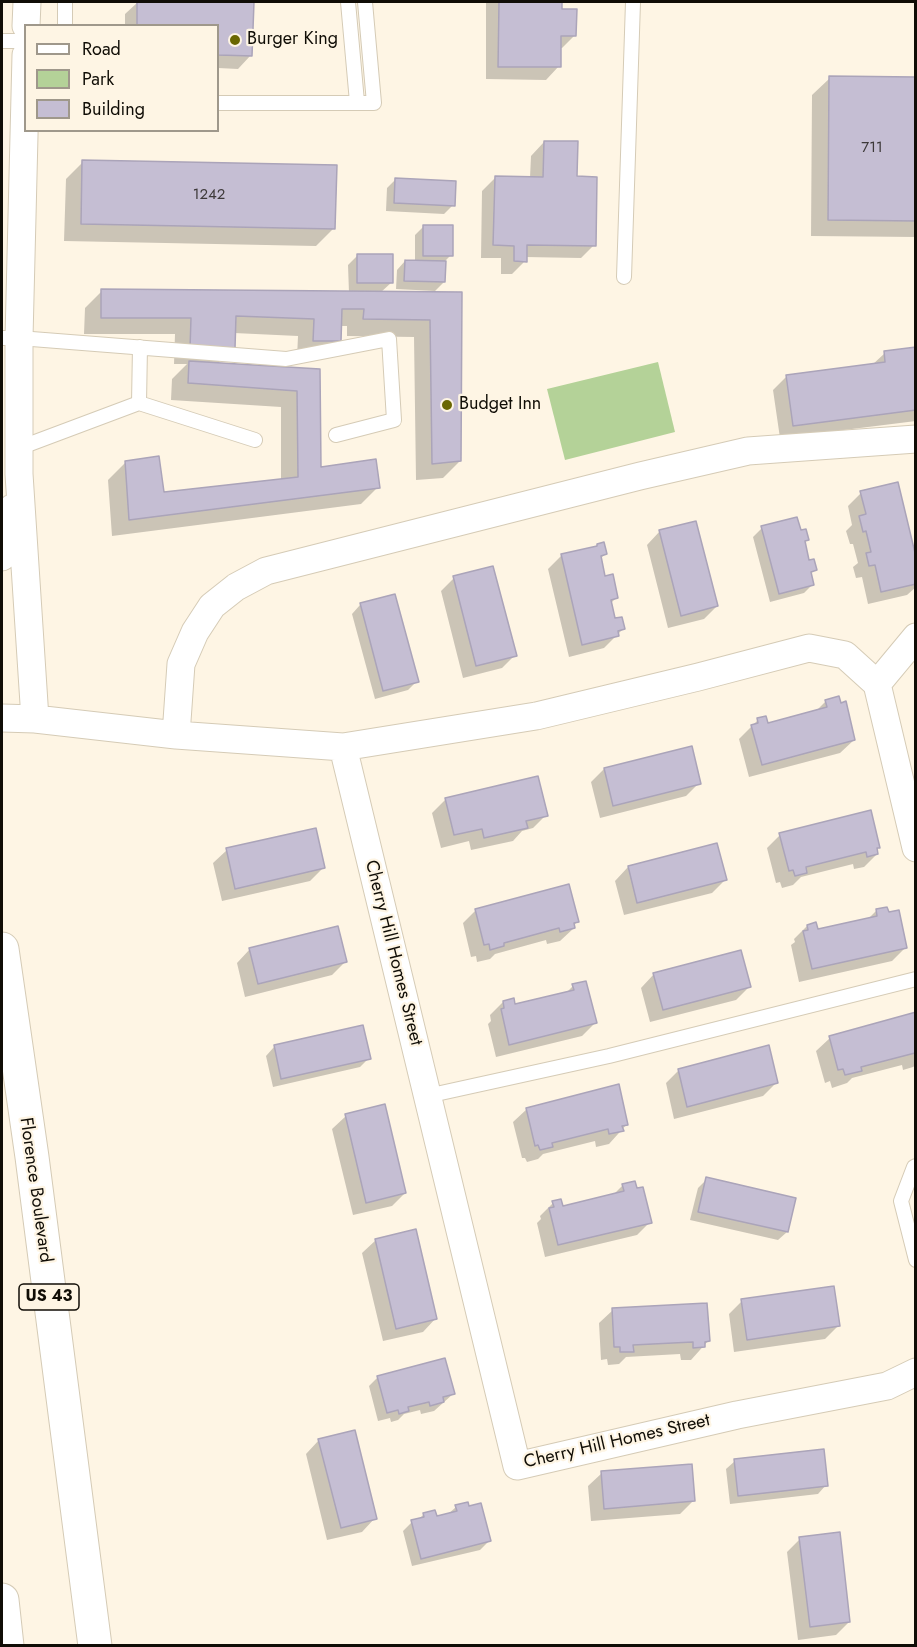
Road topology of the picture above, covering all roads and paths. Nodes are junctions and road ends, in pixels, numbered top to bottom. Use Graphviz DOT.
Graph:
graph roads {
  1 [pos="27,2"];
  2 [pos="65,2"];
  3 [pos="348,2"];
  4 [pos="365,2"];
  5 [pos="633,2"];
  6 [pos="26,24"];
  7 [pos="65,24"];
  8 [pos="2,41"];
  9 [pos="24,41"];
  10 [pos="357,102"];
  11 [pos="219,103"];
  12 [pos="24,119"];
  13 [pos="624,277"];
  14 [pos="10,338"];
  15 [pos="140,347"];
  16 [pos="139,403"];
  17 [pos="336,435"];
  18 [pos="915,439"];
  19 [pos="255,440"];
  20 [pos="19,461"];
  21 [pos="2,557"];
  22 [pos="915,637"];
  23 [pos="877,684"];
  24 [pos="2,718"];
  25 [pos="35,719"];
  26 [pos="176,735"];
  27 [pos="343,747"];
  28 [pos="915,848"];
  29 [pos="2,949"];
  30 [pos="915,979"];
  31 [pos="427,1096"];
  32 [pos="915,1166"];
  33 [pos="915,1260"];
  34 [pos="915,1372"];
  35 [pos="2,1600"];
  36 [pos="7,1646"];
  37 [pos="95,1646"];
  1 -- 6 [label="street"];
  2 -- 7 [label="lane"];
  3 -- 10 [label="lane"];
  4 -- 10 [label="lane"];
  5 -- 13 [label="lane"];
  8 -- 9 [label="lane"];
  10 -- 11 [label="lane"];
  12 -- 14 [label="street"];
  14 -- 15 [label="lane"];
  14 -- 20 [label="street"];
  15 -- 16 [label="lane"];
  15 -- 17 [label="lane"];
  16 -- 19 [label="lane"];
  16 -- 20 [label="lane"];
  18 -- 26 [label="street"];
  20 -- 21 [label="street"];
  20 -- 25 [label="street"];
  22 -- 23 [label="street"];
  23 -- 27 [label="street"];
  23 -- 28 [label="street"];
  24 -- 25 [label="street"];
  25 -- 26 [label="street"];
  26 -- 27 [label="street"];
  27 -- 31 [label="street, Cherry Hill Homes Street"];
  29 -- 37 [label="highway, Florence Boulevard / US 43"];
  30 -- 31 [label="lane"];
  31 -- 34 [label="street, Cherry Hill Homes Street"];
  32 -- 33 [label="lane"];
  35 -- 36 [label="highway"];
}
